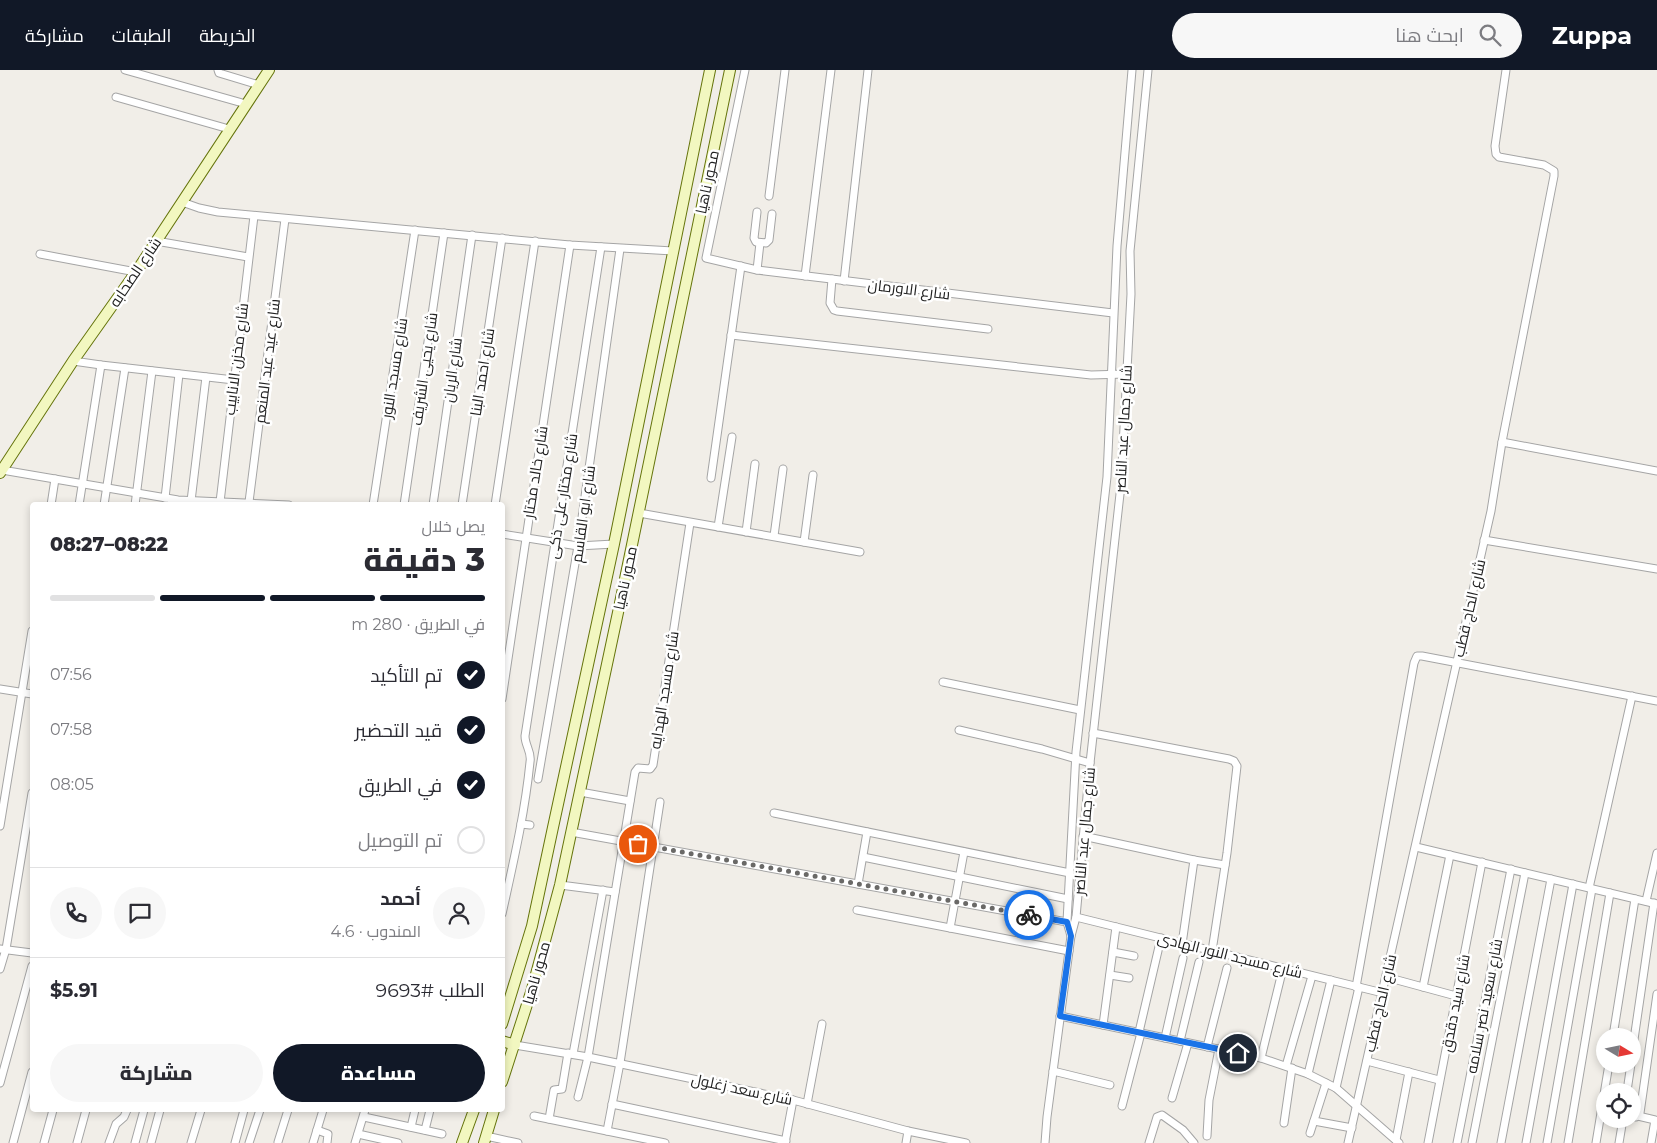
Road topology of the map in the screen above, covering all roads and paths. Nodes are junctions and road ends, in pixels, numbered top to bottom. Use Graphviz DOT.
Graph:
graph roads {
  1 [pos="218,70"];
  2 [pos="269,70"];
  3 [pos="710,70"];
  4 [pos="730,70"];
  5 [pos="745,70"];
  6 [pos="785,70"];
  7 [pos="830,70"];
  8 [pos="868,70"];
  9 [pos="1132,70"];
  10 [pos="1148,70"];
  11 [pos="1506,70"];
  12 [pos="129,71"];
  13 [pos="259,85"];
  14 [pos="116,97"];
  15 [pos="246,104"];
  16 [pos="229,129"];
  17 [pos="769,196"];
  18 [pos="182,202"];
  19 [pos="757,212"];
  20 [pos="772,214"];
  21 [pos="254,216"];
  22 [pos="286,219"];
  23 [pos="415,230"];
  24 [pos="444,233"];
  25 [pos="472,235"];
  26 [pos="502,238"];
  27 [pos="535,241"];
  28 [pos="156,242"];
  29 [pos="760,243"];
  30 [pos="570,245"];
  31 [pos="601,247"];
  32 [pos="620,249"];
  33 [pos="673,251"];
  34 [pos="40,254"];
  35 [pos="248,257"];
  36 [pos="741,266"];
  37 [pos="756,270"];
  38 [pos="136,272"];
  39 [pos="805,276"];
  40 [pos="832,279"];
  41 [pos="844,281"];
  42 [pos="664,296"];
  43 [pos="682,300"];
  44 [pos="1113,313"];
  45 [pos="988,329"];
  46 [pos="731,335"];
  47 [pos="73,360"];
  48 [pos="101,365"];
  49 [pos="125,368"];
  50 [pos="152,371"];
  51 [pos="179,374"];
  52 [pos="1126,374"];
  53 [pos="1112,375"];
  54 [pos="206,377"];
  55 [pos="234,380"];
  56 [pos="732,437"];
  57 [pos="1502,442"];
  58 [pos="754,464"];
  59 [pos="783,469"];
  60 [pos="1,471"];
  61 [pos="1657,471"];
  62 [pos="812,475"];
  63 [pos="711,478"];
  64 [pos="55,479"];
  65 [pos="82,484"];
  66 [pos="107,488"];
  67 [pos="137,494"];
  68 [pos="165,498"];
  69 [pos="191,501"];
  70 [pos="51,502"];
  71 [pos="79,502"];
  72 [pos="105,502"];
  73 [pos="136,502"];
  74 [pos="177,502"];
  75 [pos="197,502"];
  76 [pos="220,502"];
  77 [pos="248,502"];
  78 [pos="373,502"];
  79 [pos="404,502"];
  80 [pos="433,502"];
  81 [pos="462,502"];
  82 [pos="495,502"];
  83 [pos="639,513"];
  84 [pos="690,523"];
  85 [pos="718,527"];
  86 [pos="746,532"];
  87 [pos="505,534"];
  88 [pos="774,536"];
  89 [pos="526,537"];
  90 [pos="1484,540"];
  91 [pos="556,541"];
  92 [pos="804,542"];
  93 [pos="614,544"];
  94 [pos="578,546"];
  95 [pos="860,552"];
  96 [pos="1657,569"];
  97 [pos="30,645"];
  98 [pos="1457,663"];
  99 [pos="505,679"];
  100 [pos="943,682"];
  101 [pos="0,689"];
  102 [pos="23,693"];
  103 [pos="30,694"];
  104 [pos="1632,696"];
  105 [pos="1657,701"];
  106 [pos="1080,710"];
  107 [pos="959,730"];
  108 [pos="1093,733"];
  109 [pos="1076,760"];
  110 [pos="1090,764"];
  111 [pos="538,779"];
  112 [pos="580,792"];
  113 [pos="630,801"];
  114 [pos="660,802"];
  115 [pos="30,804"];
  116 [pos="774,813"];
  117 [pos="521,824"];
  118 [pos="530,825"];
  119 [pos="0,826"];
  120 [pos="571,832"];
  121 [pos="867,832"];
  122 [pos="1083,836"];
  123 [pos="623,842"];
  124 [pos="653,846"];
  125 [pos="1416,847"];
  126 [pos="964,852"];
  127 [pos="1657,853"];
  128 [pos="1450,855"];
  129 [pos="863,856"];
  130 [pos="1194,860"];
  131 [pos="1482,862"];
  132 [pos="1225,865"];
  133 [pos="1510,869"];
  134 [pos="1070,873"];
  135 [pos="1525,873"];
  136 [pos="960,876"];
  137 [pos="1551,879"];
  138 [pos="858,884"];
  139 [pos="1573,884"];
  140 [pos="560,885"];
  141 [pos="1591,888"];
  142 [pos="603,890"];
  143 [pos="615,892"];
  144 [pos="1610,893"];
  145 [pos="1068,899"];
  146 [pos="1635,899"];
  147 [pos="505,900"];
  148 [pos="1646,901"];
  149 [pos="955,902"];
  150 [pos="1656,904"];
  151 [pos="857,910"];
  152 [pos="1076,917"];
  153 [pos="1067,922"];
  154 [pos="1116,927"];
  155 [pos="950,928"];
  156 [pos="1071,936"];
  157 [pos="1161,938"];
  158 [pos="1182,944"];
  159 [pos="3,949"];
  160 [pos="1212,951"];
  161 [pos="1069,952"];
  162 [pos="1113,952"];
  163 [pos="30,953"];
  164 [pos="1134,956"];
  165 [pos="1183,958"];
  166 [pos="1199,962"];
  167 [pos="1227,968"];
  168 [pos="1283,968"];
  169 [pos="0,969"];
  170 [pos="30,973"];
  171 [pos="1110,975"];
  172 [pos="1312,976"];
  173 [pos="1386,977"];
  174 [pos="1129,978"];
  175 [pos="1331,980"];
  176 [pos="1357,987"];
  177 [pos="1424,987"];
  178 [pos="1383,993"];
  179 [pos="1657,994"];
  180 [pos="1456,996"];
  181 [pos="505,1014"];
  182 [pos="1060,1016"];
  183 [pos="822,1024"];
  184 [pos="1102,1025"];
  185 [pos="1614,1028"];
  186 [pos="1636,1028"];
  187 [pos="1140,1033"];
  188 [pos="1166,1038"];
  189 [pos="1180,1041"];
  190 [pos="505,1042"];
  191 [pos="1188,1043"];
  192 [pos="515,1045"];
  193 [pos="1207,1047"];
  194 [pos="1219,1049"];
  195 [pos="571,1054"];
  196 [pos="588,1057"];
  197 [pos="1260,1058"];
  198 [pos="1367,1061"];
  199 [pos="620,1063"];
  200 [pos="1289,1067"];
  201 [pos="1053,1071"];
  202 [pos="1409,1072"];
  203 [pos="505,1073"];
  204 [pos="1608,1073"];
  205 [pos="1308,1074"];
  206 [pos="30,1079"];
  207 [pos="1440,1080"];
  208 [pos="0,1083"];
  209 [pos="1326,1083"];
  210 [pos="1110,1085"];
  211 [pos="1336,1088"];
  212 [pos="578,1097"];
  213 [pos="1172,1098"];
  214 [pos="793,1100"];
  215 [pos="612,1104"];
  216 [pos="807,1104"];
  217 [pos="1122,1106"];
  218 [pos="1357,1106"];
  219 [pos="1641,1106"];
  220 [pos="52,1112"];
  221 [pos="85,1112"];
  222 [pos="126,1112"];
  223 [pos="144,1112"];
  224 [pos="159,1112"];
  225 [pos="199,1112"];
  226 [pos="243,1112"];
  227 [pos="259,1112"];
  228 [pos="288,1112"];
  229 [pos="322,1112"];
  230 [pos="415,1112"];
  231 [pos="430,1112"];
  232 [pos="473,1112"];
  233 [pos="493,1112"];
  234 [pos="364,1113"];
  235 [pos="534,1116"];
  236 [pos="1641,1117"];
  237 [pos="549,1119"];
  238 [pos="1314,1121"];
  239 [pos="1284,1123"];
  240 [pos="411,1127"];
  241 [pos="1352,1128"];
  242 [pos="1622,1128"];
  243 [pos="317,1130"];
  244 [pos="425,1130"];
  245 [pos="607,1131"];
  246 [pos="908,1131"];
  247 [pos="1310,1133"];
  248 [pos="358,1134"];
  249 [pos="442,1134"];
  250 [pos="1207,1136"];
  251 [pos="485,1140"];
  252 [pos="384,1142"];
  253 [pos="786,1142"];
  254 [pos="1397,1142"];
  255 [pos="13,1143"];
  256 [pos="44,1143"];
  257 [pos="77,1143"];
  258 [pos="109,1143"];
  259 [pos="136,1143"];
  260 [pos="151,1143"];
  261 [pos="191,1143"];
  262 [pos="235,1143"];
  263 [pos="249,1143"];
  264 [pos="279,1143"];
  265 [pos="313,1143"];
  266 [pos="327,1143"];
  267 [pos="355,1143"];
  268 [pos="398,1143"];
  269 [pos="462,1143"];
  270 [pos="518,1143"];
  271 [pos="665,1143"];
  272 [pos="906,1143"];
  273 [pos="966,1143"];
  274 [pos="1045,1143"];
  275 [pos="1148,1143"];
  276 [pos="1194,1143"];
  277 [pos="1348,1143"];
  278 [pos="1428,1143"];
  279 [pos="1457,1143"];
  280 [pos="1472,1143"];
  281 [pos="1501,1143"];
  282 [pos="1526,1143"];
  283 [pos="1547,1143"];
  284 [pos="1568,1143"];
  285 [pos="1596,1143"];
  286 [pos="1619,1143"];
  287 [pos="1652,1143"];
  1 -- 13 [label="street"];
  2 -- 13 [label="main road, شارع الصحابه"];
  3 -- 33 [label="main road, محور ناهيا"];
  4 -- 43 [label="main road, محور ناهيا"];
  5 -- 36 [label="street, شارع الاورمان"];
  6 -- 17 [label="street"];
  7 -- 39 [label="street"];
  8 -- 41 [label="street"];
  9 -- 44 [label="street, شارع جمال عبد الناصر"];
  10 -- 52 [label="street, شارع جمال عبد الناصر"];
  11 -- 57 [label="street, شارع الحاج قطب"];
  12 -- 15 [label="street"];
  13 -- 15 [label="main road, شارع الصحابه"];
  14 -- 16 [label="street"];
  15 -- 16 [label="main road, شارع الصحابه"];
  16 -- 18 [label="main road, شارع الصحابه"];
  18 -- 21 [label="street"];
  18 -- 28 [label="main road, شارع الصحابه"];
  19 -- 29 [label="street"];
  20 -- 29 [label="street"];
  21 -- 22 [label="street"];
  21 -- 35 [label="street, شارع مخزن الانابيب"];
  22 -- 23 [label="street"];
  22 -- 77 [label="street, شارع عيد عبد المنعم"];
  23 -- 24 [label="street"];
  23 -- 78 [label="street, شارع مسجد النور"];
  24 -- 25 [label="street"];
  24 -- 79 [label="street, شارع يحيى الشريف"];
  25 -- 26 [label="street"];
  25 -- 80 [label="street, شارع الريان"];
  26 -- 27 [label="street"];
  26 -- 81 [label="street, شارع احمد البنا"];
  27 -- 30 [label="street"];
  27 -- 82 [label="street"];
  28 -- 35 [label="street"];
  28 -- 38 [label="main road, شارع الصحابه"];
  29 -- 37 [label="street"];
  30 -- 31 [label="street"];
  30 -- 89 [label="street, شارع خالد مختار"];
  31 -- 32 [label="street"];
  31 -- 91 [label="street, شارع مختار على ذكى"];
  32 -- 33 [label="street"];
  32 -- 94 [label="street, شارع ابو القاسم"];
  33 -- 42 [label="main road, محور ناهيا"];
  34 -- 38 [label="street"];
  35 -- 55 [label="street, شارع مخزن الانابيب"];
  36 -- 37 [label="street, شارع الاورمان"];
  36 -- 46 [label="street"];
  37 -- 39 [label="street, شارع الاورمان"];
  38 -- 47 [label="main road, شارع الصحابه"];
  39 -- 40 [label="street, شارع الاورمان"];
  40 -- 41 [label="street, شارع الاورمان"];
  40 -- 45 [label="street"];
  41 -- 44 [label="street, شارع الاورمان"];
  42 -- 43 [label="main road"];
  42 -- 93 [label="main road, محور ناهيا"];
  43 -- 83 [label="main road, محور ناهيا"];
  44 -- 53 [label="street, شارع جمال عبد الناصر"];
  46 -- 53 [label="street"];
  46 -- 63 [label="street"];
  47 -- 48 [label="street"];
  47 -- 60 [label="main road, شارع الصحابه"];
  48 -- 49 [label="street"];
  48 -- 65 [label="street"];
  49 -- 50 [label="street"];
  49 -- 66 [label="street"];
  50 -- 51 [label="street"];
  50 -- 67 [label="street"];
  51 -- 54 [label="street"];
  51 -- 68 [label="street"];
  52 -- 53 [label="street"];
  52 -- 108 [label="street, شارع جمال عبد الناصر"];
  53 -- 106 [label="street, شارع جمال عبد الناصر"];
  54 -- 55 [label="street"];
  54 -- 69 [label="street"];
  55 -- 76 [label="street, شارع مخزن الانابيب"];
  56 -- 85 [label="street"];
  57 -- 61 [label="street"];
  57 -- 90 [label="street, شارع الحاج قطب"];
  58 -- 86 [label="street"];
  59 -- 88 [label="street"];
  60 -- 64 [label="street"];
  62 -- 92 [label="street"];
  64 -- 65 [label="street"];
  64 -- 70 [label="street"];
  65 -- 66 [label="street"];
  65 -- 71 [label="street"];
  66 -- 67 [label="street"];
  66 -- 72 [label="street"];
  67 -- 68 [label="street"];
  67 -- 73 [label="street"];
  68 -- 74 [label="street"];
  69 -- 74 [label="street"];
  69 -- 75 [label="street"];
  83 -- 84 [label="street"];
  83 -- 112 [label="main road, محور ناهيا"];
  84 -- 85 [label="street"];
  84 -- 113 [label="street, شارع مسجد الهدايه"];
  85 -- 86 [label="street"];
  86 -- 88 [label="street"];
  87 -- 89 [label="street"];
  88 -- 92 [label="street"];
  89 -- 91 [label="street"];
  89 -- 99 [label="street, شارع خالد مختار"];
  90 -- 96 [label="street"];
  90 -- 98 [label="street, شارع الحاج قطب"];
  91 -- 94 [label="street"];
  91 -- 117 [label="street, شارع مختار على ذكى"];
  92 -- 95 [label="street"];
  93 -- 94 [label="street"];
  93 -- 181 [label="main road, محور ناهيا"];
  94 -- 111 [label="street, شارع ابو القاسم"];
  97 -- 102 [label="street"];
  98 -- 104 [label="street"];
  98 -- 125 [label="street, شارع الحاج قطب"];
  98 -- 176 [label="street"];
  100 -- 106 [label="street"];
  101 -- 102 [label="street"];
  102 -- 103 [label="street"];
  102 -- 119 [label="street"];
  104 -- 105 [label="street"];
  104 -- 141 [label="street"];
  106 -- 109 [label="street, شارع جمال عبد الناصر"];
  107 -- 109 [label="street"];
  108 -- 110 [label="street, شارع جمال عبد الناصر"];
  108 -- 132 [label="street"];
  109 -- 110 [label="street"];
  109 -- 134 [label="street, شارع جمال عبد الناصر"];
  110 -- 122 [label="street, شارع جمال عبد الناصر"];
  112 -- 113 [label="street"];
  112 -- 120 [label="main road, محور ناهيا"];
  113 -- 123 [label="street, شارع مسجد الهدايه"];
  114 -- 124 [label="street"];
  115 -- 159 [label="street"];
  116 -- 121 [label="street"];
  117 -- 118 [label="street"];
  117 -- 147 [label="street"];
  120 -- 123 [label="street"];
  120 -- 140 [label="main road, محور ناهيا"];
  121 -- 126 [label="street"];
  121 -- 129 [label="street"];
  122 -- 130 [label="street"];
  122 -- 152 [label="street, شارع جمال عبد الناصر"];
  123 -- 124 [label="street"];
  123 -- 143 [label="street, شارع مسجد الهدايه"];
  124 -- 138 [label="street"];
  124 -- 199 [label="street"];
  125 -- 128 [label="street"];
  125 -- 173 [label="street, شارع الحاج قطب"];
  126 -- 134 [label="street"];
  126 -- 136 [label="street"];
  127 -- 148 [label="street"];
  128 -- 131 [label="street"];
  128 -- 177 [label="street"];
  129 -- 136 [label="street"];
  129 -- 138 [label="street"];
  130 -- 132 [label="street"];
  130 -- 158 [label="street"];
  131 -- 133 [label="street"];
  131 -- 180 [label="street, شارع سيد دقدق"];
  132 -- 160 [label="street"];
  133 -- 135 [label="street"];
  133 -- 279 [label="street, شارع سعيد نصر سلامه"];
  134 -- 145 [label="street, شارع جمال عبد الناصر"];
  135 -- 137 [label="street"];
  135 -- 280 [label="street"];
  136 -- 145 [label="street"];
  136 -- 149 [label="street"];
  137 -- 139 [label="street"];
  137 -- 281 [label="street"];
  138 -- 149 [label="street"];
  139 -- 141 [label="street"];
  139 -- 282 [label="street"];
  140 -- 142 [label="street"];
  140 -- 192 [label="main road, محور ناهيا"];
  141 -- 144 [label="street"];
  141 -- 283 [label="street"];
  142 -- 143 [label="street"];
  142 -- 195 [label="street"];
  143 -- 196 [label="street, شارع مسجد الهدايه"];
  144 -- 146 [label="street"];
  144 -- 284 [label="street"];
  145 -- 153 [label="street, شارع جمال عبد الناصر"];
  146 -- 148 [label="street"];
  146 -- 185 [label="street"];
  148 -- 150 [label="street"];
  149 -- 153 [label="street"];
  149 -- 155 [label="street"];
  150 -- 186 [label="street"];
  151 -- 155 [label="street"];
  152 -- 154 [label="street, شارع مسجد النور الهادى"];
  152 -- 156 [label="street, شارع جمال عبد الناصر"];
  153 -- 156 [label="street, شارع جمال عبد الناصر"];
  154 -- 157 [label="street, شارع مسجد النور الهادى"];
  154 -- 162 [label="street"];
  155 -- 161 [label="street"];
  156 -- 161 [label="street"];
  157 -- 158 [label="street, شارع مسجد النور الهادى"];
  157 -- 187 [label="street"];
  158 -- 160 [label="street, شارع مسجد النور الهادى"];
  159 -- 163 [label="street"];
  159 -- 169 [label="street"];
  160 -- 168 [label="street, شارع مسجد النور الهادى"];
  161 -- 182 [label="street"];
  162 -- 164 [label="street"];
  162 -- 171 [label="street"];
  165 -- 188 [label="street"];
  166 -- 189 [label="street"];
  167 -- 193 [label="street"];
  168 -- 172 [label="street, شارع مسجد النور الهادى"];
  168 -- 197 [label="street"];
  170 -- 208 [label="street"];
  171 -- 174 [label="street"];
  171 -- 184 [label="street"];
  172 -- 175 [label="street, شارع مسجد النور الهادى"];
  172 -- 200 [label="street"];
  173 -- 177 [label="street"];
  173 -- 178 [label="street, شارع الحاج قطب"];
  175 -- 176 [label="street, شارع مسجد النور الهادى"];
  175 -- 205 [label="street"];
  176 -- 178 [label="street, شارع مسجد النور الهادى"];
  176 -- 211 [label="street"];
  177 -- 180 [label="street"];
  178 -- 198 [label="street, شارع الحاج قطب"];
  179 -- 219 [label="street"];
  180 -- 207 [label="street, شارع سيد دقدق"];
  182 -- 184 [label="street"];
  182 -- 201 [label="street"];
  183 -- 216 [label="street"];
  184 -- 187 [label="street"];
  187 -- 188 [label="street"];
  187 -- 217 [label="street"];
  188 -- 189 [label="street"];
  189 -- 191 [label="street"];
  190 -- 192 [label="main road"];
  191 -- 193 [label="street"];
  191 -- 213 [label="street"];
  192 -- 195 [label="street, شارع سعد زغلول"];
  192 -- 203 [label="main road, محور ناهيا"];
  193 -- 194 [label="street"];
  194 -- 197 [label="street"];
  194 -- 250 [label="street"];
  195 -- 196 [label="street, شارع سعد زغلول"];
  195 -- 237 [label="street"];
  196 -- 199 [label="street, شارع سعد زغلول"];
  196 -- 212 [label="street, شارع مسجد الهدايه"];
  197 -- 200 [label="street"];
  198 -- 202 [label="street"];
  198 -- 218 [label="street, شارع الحاج قطب"];
  199 -- 214 [label="street, شارع سعد زغلول"];
  199 -- 215 [label="street"];
  200 -- 205 [label="street"];
  200 -- 239 [label="street"];
  201 -- 210 [label="street"];
  201 -- 274 [label="street"];
  202 -- 207 [label="street"];
  202 -- 254 [label="street"];
  204 -- 285 [label="street"];
  205 -- 209 [label="street"];
  206 -- 255 [label="street"];
  207 -- 278 [label="street, شارع سيد دقدق"];
  209 -- 211 [label="street"];
  209 -- 238 [label="street"];
  211 -- 218 [label="street"];
  214 -- 216 [label="street, شارع سعد زغلول"];
  214 -- 253 [label="street"];
  215 -- 245 [label="street"];
  215 -- 253 [label="street"];
  216 -- 246 [label="street, شارع سعد زغلول"];
  218 -- 241 [label="street, شارع الحاج قطب"];
  218 -- 254 [label="street"];
  220 -- 256 [label="street"];
  221 -- 257 [label="street"];
  222 -- 258 [label="street"];
  223 -- 259 [label="street"];
  224 -- 260 [label="street"];
  225 -- 261 [label="street"];
  226 -- 262 [label="street"];
  227 -- 263 [label="street"];
  228 -- 264 [label="street"];
  229 -- 243 [label="street"];
  230 -- 240 [label="street"];
  231 -- 244 [label="street"];
  232 -- 269 [label="main road"];
  233 -- 251 [label="main road"];
  234 -- 240 [label="street"];
  234 -- 248 [label="street"];
  235 -- 237 [label="street"];
  236 -- 287 [label="street"];
  237 -- 245 [label="street"];
  238 -- 241 [label="street"];
  238 -- 247 [label="street"];
  240 -- 244 [label="street"];
  241 -- 277 [label="street, شارع الحاج قطب"];
  242 -- 286 [label="street"];
  243 -- 265 [label="street"];
  243 -- 266 [label="street"];
  244 -- 249 [label="street"];
  245 -- 271 [label="street"];
  246 -- 272 [label="street"];
  246 -- 273 [label="street, شارع سعد زغلول"];
  248 -- 252 [label="street"];
  248 -- 267 [label="street"];
  251 -- 270 [label="street"];
  252 -- 268 [label="street"];
  275 -- 276 [label="street"];
}
